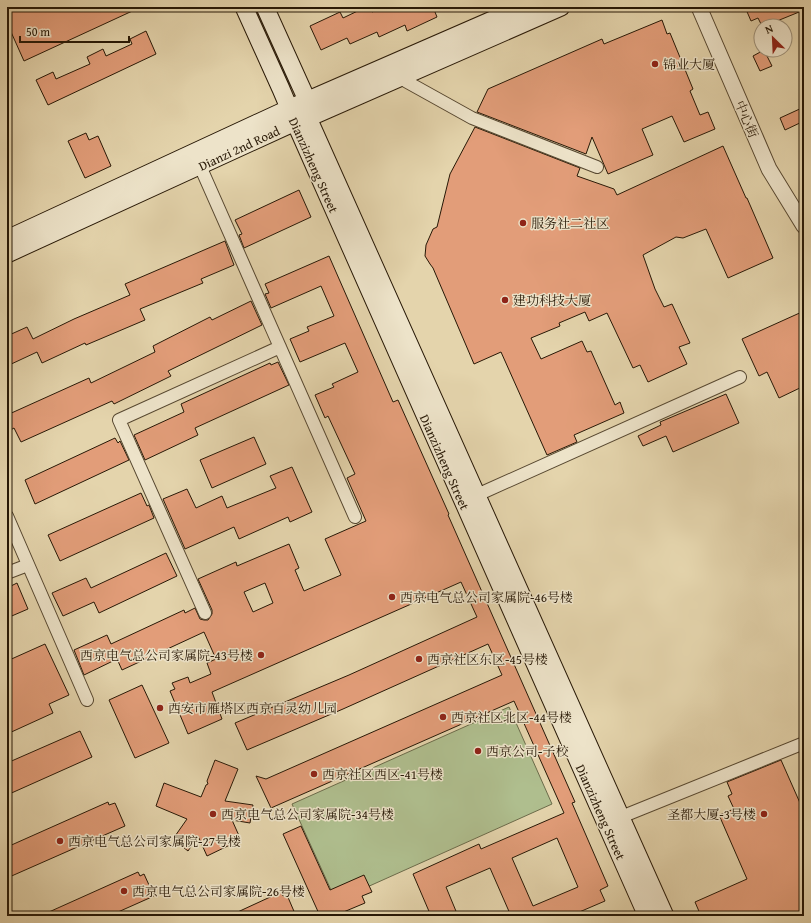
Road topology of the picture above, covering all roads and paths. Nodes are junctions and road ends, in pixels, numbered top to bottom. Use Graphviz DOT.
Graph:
graph roads {
  1 [pos="244,7"];
  2 [pos="265,7"];
  3 [pos="522,7"];
  4 [pos="561,7"];
  5 [pos="699,7"];
  6 [pos="400,78"];
  7 [pos="308,100"];
  8 [pos="297,116"];
  9 [pos="200,166"];
  10 [pos="597,167"];
  11 [pos="804,226"];
  12 [pos="7,239"];
  13 [pos="7,254"];
  14 [pos="280,347"];
  15 [pos="740,377"];
  16 [pos="477,496"];
  17 [pos="7,516"];
  18 [pos="355,517"];
  19 [pos="28,565"];
  20 [pos="7,573"];
  21 [pos="205,613"];
  22 [pos="86,700"];
  23 [pos="804,744"];
  24 [pos="621,817"];
  25 [pos="647,916"];
  26 [pos="665,916"];
  1 -- 8 [label="main road, Dianzizheng Street"];
  2 -- 7 [label="main road, Dianzizheng Street"];
  3 -- 7 [label="main road, Dianzi 2nd Road"];
  4 -- 6 [label="main road, Dianzi 2nd Road"];
  5 -- 11 [label="street, 中心街"];
  6 -- 8 [label="main road, Dianzi 2nd Road"];
  6 -- 10 [label="street"];
  7 -- 8 [label="main road, Dianzi 2nd Road"];
  8 -- 9 [label="main road, Dianzi 2nd Road"];
  8 -- 12 [label="main road, Dianzi 2nd Road"];
  8 -- 16 [label="main road, Dianzizheng Street"];
  8 -- 25 [label="main road, Dianzizheng Street"];
  9 -- 13 [label="main road, Dianzi 2nd Road"];
  9 -- 14 [label="street"];
  14 -- 18 [label="street"];
  14 -- 21 [label="street"];
  15 -- 16 [label="street"];
  16 -- 24 [label="main road, Dianzizheng Street"];
  17 -- 19 [label="street"];
  19 -- 20 [label="street"];
  19 -- 22 [label="street"];
  23 -- 24 [label="street"];
  24 -- 26 [label="main road, Dianzizheng Street"];
}
